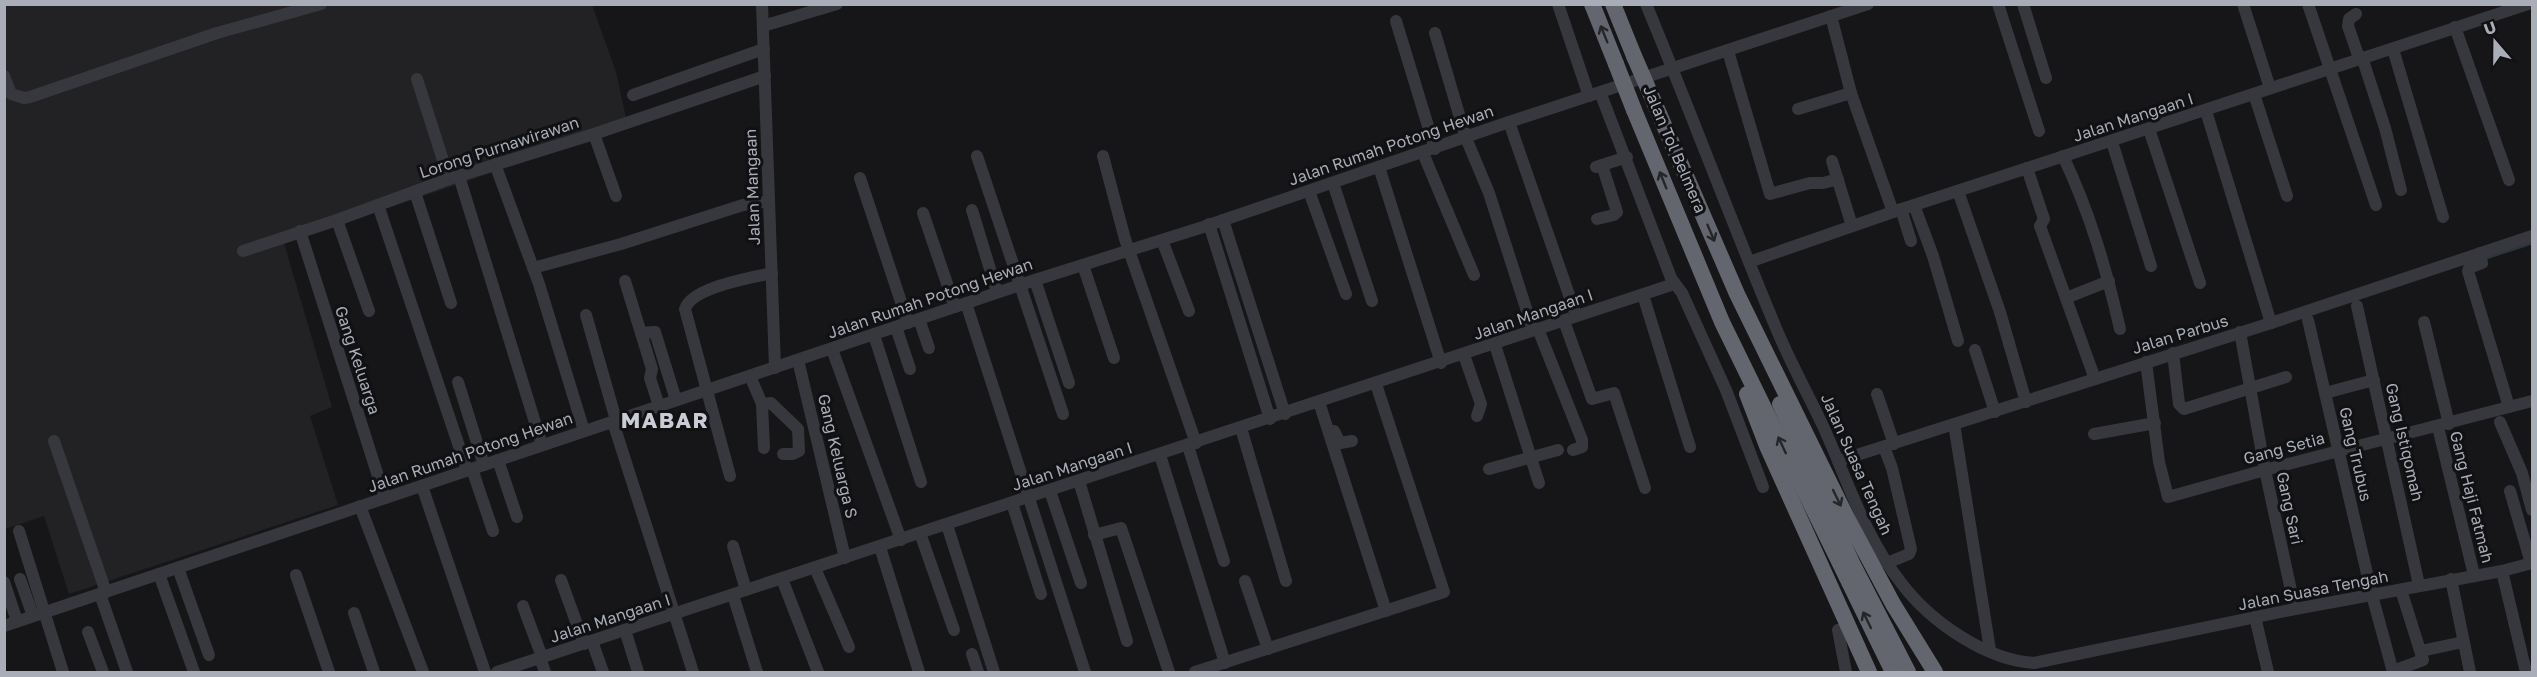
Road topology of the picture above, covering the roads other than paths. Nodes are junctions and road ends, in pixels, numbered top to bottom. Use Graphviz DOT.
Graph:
graph roads {
  1 [pos="321,4"];
  2 [pos="762,4"];
  3 [pos="837,4"];
  4 [pos="1558,4"];
  5 [pos="1592,4"];
  6 [pos="1613,4"];
  7 [pos="1646,4"];
  8 [pos="1868,4"];
  9 [pos="1998,4"];
  10 [pos="2022,4"];
  11 [pos="2243,4"];
  12 [pos="2307,4"];
  13 [pos="2529,4"];
  14 [pos="2532,12"];
  15 [pos="2356,14"];
  16 [pos="1831,16"];
  17 [pos="1396,21"];
  18 [pos="763,26"];
  19 [pos="2455,27"];
  20 [pos="1436,33"];
  21 [pos="764,49"];
  22 [pos="2393,49"];
  23 [pos="1728,51"];
  24 [pos="2361,58"];
  25 [pos="1672,68"];
  26 [pos="2328,69"];
  27 [pos="4,76"];
  28 [pos="765,76"];
  29 [pos="2046,78"];
  30 [pos="417,79"];
  31 [pos="2270,88"];
  32 [pos="1851,93"];
  33 [pos="1594,94"];
  34 [pos="2254,94"];
  35 [pos="633,95"];
  36 [pos="1798,109"];
  37 [pos="2206,111"];
  38 [pos="1509,122"];
  39 [pos="2149,129"];
  40 [pos="2039,131"];
  41 [pos="594,134"];
  42 [pos="1466,138"];
  43 [pos="2112,142"];
  44 [pos="1429,151"];
  45 [pos="977,156"];
  46 [pos="1103,156"];
  47 [pos="2063,156"];
  48 [pos="1627,157"];
  49 [pos="1832,161"];
  50 [pos="495,164"];
  51 [pos="1379,167"];
  52 [pos="2027,168"];
  53 [pos="454,177"];
  54 [pos="860,178"];
  55 [pos="1838,179"];
  56 [pos="2509,180"];
  57 [pos="1333,183"];
  58 [pos="2401,190"];
  59 [pos="1309,191"];
  60 [pos="1958,191"];
  61 [pos="415,192"];
  62 [pos="616,196"];
  63 [pos="2287,196"];
  64 [pos="769,201"];
  65 [pos="378,205"];
  66 [pos="1914,205"];
  67 [pos="2376,205"];
  68 [pos="972,210"];
  69 [pos="1897,211"];
  70 [pos="923,213"];
  71 [pos="2443,217"];
  72 [pos="1597,219"];
  73 [pos="337,220"];
  74 [pos="1223,220"];
  75 [pos="1209,224"];
  76 [pos="1852,226"];
  77 [pos="300,231"];
  78 [pos="2532,236"];
  79 [pos="1162,240"];
  80 [pos="1911,241"];
  81 [pos="243,251"];
  82 [pos="1129,251"];
  83 [pos="2480,253"];
  84 [pos="1749,262"];
  85 [pos="1083,265"];
  86 [pos="2151,266"];
  87 [pos="533,268"];
  88 [pos="772,273"];
  89 [pos="1474,275"];
  90 [pos="1035,280"];
  91 [pos="625,281"];
  92 [pos="2109,281"];
  93 [pos="2200,283"];
  94 [pos="1674,284"];
  95 [pos="1018,285"];
  96 [pos="997,292"];
  97 [pos="1709,292"];
  98 [pos="1346,294"];
  99 [pos="1737,294"];
  100 [pos="1643,295"];
  101 [pos="2066,298"];
  102 [pos="1372,301"];
  103 [pos="451,303"];
  104 [pos="961,305"];
  105 [pos="2357,306"];
  106 [pos="369,311"];
  107 [pos="1188,311"];
  108 [pos="586,315"];
  109 [pos="1576,315"];
  110 [pos="2308,320"];
  111 [pos="914,321"];
  112 [pos="1564,321"];
  113 [pos="2424,322"];
  114 [pos="2271,323"];
  115 [pos="896,327"];
  116 [pos="2120,329"];
  117 [pos="1536,330"];
  118 [pos="641,333"];
  119 [pos="874,335"];
  120 [pos="1053,336"];
  121 [pos="2241,336"];
  122 [pos="1038,341"];
  123 [pos="1958,341"];
  124 [pos="1495,345"];
  125 [pos="929,348"];
  126 [pos="832,349"];
  127 [pos="1974,350"];
  128 [pos="1464,355"];
  129 [pos="2173,356"];
  130 [pos="1114,358"];
  131 [pos="798,360"];
  132 [pos="1441,363"];
  133 [pos="2146,365"];
  134 [pos="775,368"];
  135 [pos="910,369"];
  136 [pos="750,375"];
  137 [pos="2286,377"];
  138 [pos="2095,379"];
  139 [pos="2374,380"];
  140 [pos="458,382"];
  141 [pos="1069,382"];
  142 [pos="1376,384"];
  143 [pos="2250,388"];
  144 [pos="707,390"];
  145 [pos="2325,393"];
  146 [pos="1877,394"];
  147 [pos="676,400"];
  148 [pos="2532,401"];
  149 [pos="1321,402"];
  150 [pos="2026,402"];
  151 [pos="762,404"];
  152 [pos="659,406"];
  153 [pos="2509,407"];
  154 [pos="1995,412"];
  155 [pos="1062,414"];
  156 [pos="1285,414"];
  157 [pos="1477,416"];
  158 [pos="1270,419"];
  159 [pos="614,421"];
  160 [pos="2155,423"];
  161 [pos="2500,423"];
  162 [pos="1954,424"];
  163 [pos="2443,425"];
  164 [pos="1241,428"];
  165 [pos="584,431"];
  166 [pos="2094,434"];
  167 [pos="2388,438"];
  168 [pos="54,441"];
  169 [pos="1352,441"];
  170 [pos="1192,444"];
  171 [pos="542,445"];
  172 [pos="1889,445"];
  173 [pos="1690,447"];
  174 [pos="764,448"];
  175 [pos="1558,450"];
  176 [pos="1573,450"];
  177 [pos="2338,451"];
  178 [pos="783,454"];
  179 [pos="1160,455"];
  180 [pos="1531,457"];
  181 [pos="498,460"];
  182 [pos="1838,461"];
  183 [pos="474,468"];
  184 [pos="1489,469"];
  185 [pos="2265,470"];
  186 [pos="730,476"];
  187 [pos="1079,481"];
  188 [pos="921,482"];
  189 [pos="1539,483"];
  190 [pos="422,486"];
  191 [pos="1763,487"];
  192 [pos="1645,488"];
  193 [pos="1050,491"];
  194 [pos="2510,491"];
  195 [pos="385,498"];
  196 [pos="1028,498"];
  197 [pos="1012,504"];
  198 [pos="360,506"];
  199 [pos="2532,510"];
  200 [pos="517,517"];
  201 [pos="1800,520"];
  202 [pos="947,525"];
  203 [pos="19,531"];
  204 [pos="493,531"];
  205 [pos="920,533"];
  206 [pos="1094,535"];
  207 [pos="901,540"];
  208 [pos="733,546"];
  209 [pos="880,547"];
  210 [pos="845,558"];
  211 [pos="1224,561"];
  212 [pos="1887,563"];
  213 [pos="2532,563"];
  214 [pos="178,568"];
  215 [pos="815,568"];
  216 [pos="2502,571"];
  217 [pos="159,574"];
  218 [pos="296,575"];
  219 [pos="2474,575"];
  220 [pos="20,579"];
  221 [pos="782,579"];
  222 [pos="2451,579"];
  223 [pos="561,580"];
  224 [pos="1245,581"];
  225 [pos="1286,581"];
  226 [pos="4,582"];
  227 [pos="1081,583"];
  228 [pos="2419,585"];
  229 [pos="746,590"];
  230 [pos="2401,590"];
  231 [pos="103,593"];
  232 [pos="1041,594"];
  233 [pos="733,595"];
  234 [pos="2372,595"];
  235 [pos="523,606"];
  236 [pos="2295,609"];
  237 [pos="1386,610"];
  238 [pos="354,613"];
  239 [pos="38,614"];
  240 [pos="675,614"];
  241 [pos="2254,617"];
  242 [pos="17,621"];
  243 [pos="4,626"];
  244 [pos="625,630"];
  245 [pos="954,630"];
  246 [pos="1838,630"];
  247 [pos="88,632"];
  248 [pos="1127,641"];
  249 [pos="588,642"];
  250 [pos="2463,642"];
  251 [pos="849,647"];
  252 [pos="1269,648"];
  253 [pos="1990,650"];
  254 [pos="2421,651"];
  255 [pos="972,654"];
  256 [pos="209,655"];
  257 [pos="541,658"];
  258 [pos="1225,663"];
  259 [pos="63,672"];
  260 [pos="103,672"];
  261 [pos="127,672"];
  262 [pos="194,672"];
  263 [pos="329,672"];
  264 [pos="374,672"];
  265 [pos="423,672"];
  266 [pos="485,672"];
  267 [pos="496,672"];
  268 [pos="545,672"];
  269 [pos="603,672"];
  270 [pos="638,672"];
  271 [pos="693,672"];
  272 [pos="757,672"];
  273 [pos="818,672"];
  274 [pos="919,672"];
  275 [pos="978,672"];
  276 [pos="994,672"];
  277 [pos="1084,672"];
  278 [pos="1168,672"];
  279 [pos="1195,672"];
  280 [pos="1846,672"];
  281 [pos="1869,672"];
  282 [pos="1877,672"];
  283 [pos="1893,672"];
  284 [pos="1908,672"];
  285 [pos="1935,672"];
  286 [pos="2268,672"];
  287 [pos="2393,672"];
  288 [pos="2470,672"];
  289 [pos="2526,672"];
  1 -- 27 [label="street"];
  2 -- 18 [label="street, Jalan Mangaan"];
  3 -- 18 [label="street"];
  4 -- 33 [label="street"];
  97 -- 5 [label="highway, Jalan Tol Belmera, one-way, bridge"];
  6 -- 99 [label="highway, Jalan Tol Belmera, one-way, bridge"];
  7 -- 25 [label="street, Jalan Suasa Tengah"];
  8 -- 16 [label="street, Jalan Rumah Potong Hewan"];
  9 -- 40 [label="street"];
  10 -- 29 [label="street"];
  11 -- 31 [label="street"];
  12 -- 26 [label="street"];
  13 -- 14 [label="street"];
  13 -- 19 [label="street, Jalan Mangaan I"];
  15 -- 24 [label="street"];
  16 -- 23 [label="street, Jalan Rumah Potong Hewan"];
  16 -- 32 [label="street"];
  17 -- 44 [label="street"];
  18 -- 21 [label="street, Jalan Mangaan"];
  19 -- 22 [label="street, Jalan Mangaan I"];
  19 -- 56 [label="street"];
  20 -- 42 [label="street"];
  21 -- 28 [label="street, Jalan Mangaan"];
  21 -- 35 [label="street"];
  22 -- 24 [label="street, Jalan Mangaan I"];
  22 -- 71 [label="street"];
  23 -- 25 [label="street, Jalan Rumah Potong Hewan"];
  23 -- 55 [label="street"];
  24 -- 26 [label="street, Jalan Mangaan I"];
  24 -- 58 [label="street"];
  25 -- 33 [label="street, Jalan Rumah Potong Hewan"];
  25 -- 84 [label="street, Jalan Suasa Tengah"];
  26 -- 31 [label="street, Jalan Mangaan I"];
  26 -- 67 [label="street"];
  28 -- 41 [label="street, Lorong Purnawirawan"];
  28 -- 64 [label="street, Jalan Mangaan"];
  30 -- 53 [label="street"];
  31 -- 34 [label="street, Jalan Mangaan I"];
  32 -- 36 [label="street"];
  32 -- 69 [label="street"];
  33 -- 38 [label="street, Jalan Rumah Potong Hewan"];
  33 -- 48 [label="street"];
  34 -- 37 [label="street, Jalan Mangaan I"];
  34 -- 63 [label="street"];
  37 -- 39 [label="street, Jalan Mangaan I"];
  37 -- 114 [label="street"];
  38 -- 42 [label="street, Jalan Rumah Potong Hewan"];
  38 -- 109 [label="street"];
  39 -- 43 [label="street, Jalan Mangaan I"];
  39 -- 93 [label="street"];
  41 -- 50 [label="street, Lorong Purnawirawan"];
  41 -- 62 [label="street"];
  42 -- 44 [label="street, Jalan Rumah Potong Hewan"];
  42 -- 117 [label="street"];
  43 -- 47 [label="street, Jalan Mangaan I"];
  43 -- 86 [label="street"];
  44 -- 51 [label="street, Jalan Rumah Potong Hewan"];
  44 -- 89 [label="street"];
  45 -- 95 [label="street"];
  46 -- 82 [label="street"];
  47 -- 52 [label="street, Jalan Mangaan I"];
  47 -- 92 [label="street"];
  48 -- 72 [label="street"];
  48 -- 94 [label="street"];
  49 -- 55 [label="street"];
  50 -- 53 [label="street, Lorong Purnawirawan"];
  50 -- 87 [label="street"];
  51 -- 57 [label="street, Jalan Rumah Potong Hewan"];
  51 -- 132 [label="street"];
  52 -- 60 [label="street, Jalan Mangaan I"];
  52 -- 101 [label="street"];
  53 -- 61 [label="street, Lorong Purnawirawan"];
  53 -- 171 [label="street"];
  54 -- 111 [label="street"];
  55 -- 76 [label="street"];
  57 -- 59 [label="street, Jalan Rumah Potong Hewan"];
  57 -- 102 [label="street"];
  59 -- 74 [label="street, Jalan Rumah Potong Hewan"];
  59 -- 98 [label="street"];
  60 -- 66 [label="street, Jalan Mangaan I"];
  60 -- 150 [label="street"];
  61 -- 65 [label="street, Lorong Purnawirawan"];
  61 -- 103 [label="street"];
  64 -- 87 [label="street"];
  64 -- 88 [label="street, Jalan Mangaan"];
  65 -- 73 [label="street, Lorong Purnawirawan"];
  65 -- 183 [label="street"];
  66 -- 69 [label="street, Jalan Mangaan I"];
  66 -- 123 [label="street"];
  68 -- 96 [label="street"];
  69 -- 76 [label="street, Jalan Mangaan I"];
  69 -- 80 [label="street"];
  70 -- 104 [label="street"];
  73 -- 77 [label="street, Lorong Purnawirawan"];
  73 -- 106 [label="street"];
  74 -- 75 [label="street, Jalan Rumah Potong Hewan"];
  74 -- 156 [label="street"];
  75 -- 79 [label="street, Jalan Rumah Potong Hewan"];
  75 -- 158 [label="street"];
  76 -- 84 [label="street, Jalan Mangaan I"];
  77 -- 81 [label="street, Lorong Purnawirawan"];
  77 -- 195 [label="street, Gang Keluarga"];
  78 -- 83 [label="street, Jalan Parbus"];
  79 -- 82 [label="street, Jalan Rumah Potong Hewan"];
  79 -- 107 [label="street"];
  82 -- 85 [label="street, Jalan Rumah Potong Hewan"];
  82 -- 170 [label="street"];
  83 -- 114 [label="street, Jalan Parbus"];
  83 -- 153 [label="street"];
  84 -- 182 [label="street, Jalan Suasa Tengah"];
  85 -- 90 [label="street, Jalan Rumah Potong Hewan"];
  85 -- 130 [label="street"];
  87 -- 165 [label="street"];
  88 -- 134 [label="street, Jalan Mangaan"];
  88 -- 144 [label="street"];
  90 -- 95 [label="street, Jalan Rumah Potong Hewan"];
  90 -- 120 [label="street"];
  91 -- 118 [label="street"];
  92 -- 101 [label="street"];
  92 -- 116 [label="street"];
  94 -- 100 [label="street, Jalan Mangaan I"];
  94 -- 191 [label="street"];
  95 -- 96 [label="street, Jalan Rumah Potong Hewan"];
  95 -- 122 [label="street"];
  96 -- 104 [label="street, Jalan Rumah Potong Hewan"];
  97 -- 201 [label="highway"];
  283 -- 97 [label="highway, one-way"];
  99 -- 284 [label="highway"];
  99 -- 285 [label="highway, one-way"];
  100 -- 109 [label="street, Jalan Mangaan I"];
  100 -- 173 [label="street"];
  101 -- 138 [label="street"];
  104 -- 111 [label="street, Jalan Rumah Potong Hewan"];
  104 -- 196 [label="street"];
  105 -- 139 [label="street, Gang Istiqomah"];
  108 -- 159 [label="street"];
  109 -- 112 [label="street, Jalan Mangaan I"];
  110 -- 145 [label="street, Gang Trubus"];
  111 -- 115 [label="street, Jalan Rumah Potong Hewan"];
  111 -- 125 [label="street"];
  112 -- 117 [label="street, Jalan Mangaan I"];
  112 -- 192 [label="street"];
  113 -- 163 [label="street, Gang Haji Fatmah"];
  114 -- 121 [label="street, Jalan Parbus"];
  115 -- 119 [label="street, Jalan Rumah Potong Hewan"];
  115 -- 135 [label="street"];
  117 -- 124 [label="street, Jalan Mangaan I"];
  117 -- 176 [label="street"];
  118 -- 147 [label="street"];
  118 -- 152 [label="street"];
  119 -- 126 [label="street, Jalan Rumah Potong Hewan"];
  119 -- 188 [label="street"];
  120 -- 122 [label="street"];
  120 -- 141 [label="street"];
  121 -- 129 [label="street, Jalan Parbus"];
  121 -- 143 [label="street, Gang Sari"];
  122 -- 155 [label="street"];
  124 -- 128 [label="street, Jalan Mangaan I"];
  124 -- 180 [label="street"];
  126 -- 131 [label="street, Jalan Rumah Potong Hewan"];
  126 -- 207 [label="street"];
  127 -- 154 [label="street"];
  128 -- 132 [label="street, Jalan Mangaan I"];
  128 -- 157 [label="street"];
  129 -- 133 [label="street, Jalan Parbus"];
  129 -- 143 [label="street"];
  131 -- 134 [label="street, Jalan Rumah Potong Hewan"];
  131 -- 210 [label="street, Gang Keluarga S"];
  132 -- 142 [label="street, Jalan Mangaan I"];
  133 -- 138 [label="street, Jalan Parbus"];
  133 -- 160 [label="street, Gang Setia"];
  134 -- 136 [label="street, Jalan Rumah Potong Hewan"];
  136 -- 144 [label="street, Jalan Rumah Potong Hewan"];
  136 -- 151 [label="street"];
  137 -- 143 [label="street"];
  138 -- 150 [label="street, Jalan Parbus"];
  139 -- 145 [label="street"];
  139 -- 167 [label="street, Gang Istiqomah"];
  140 -- 183 [label="street"];
  142 -- 149 [label="street, Jalan Mangaan I"];
  142 -- 237 [label="street"];
  143 -- 185 [label="street, Gang Sari"];
  144 -- 147 [label="street, Jalan Rumah Potong Hewan"];
  144 -- 186 [label="street"];
  145 -- 177 [label="street, Gang Trubus"];
  146 -- 172 [label="street"];
  147 -- 152 [label="street, Jalan Rumah Potong Hewan"];
  148 -- 153 [label="street, Gang Setia"];
  149 -- 156 [label="street, Jalan Mangaan I"];
  149 -- 169 [label="street"];
  149 -- 237 [label="street"];
  150 -- 154 [label="street, Jalan Parbus"];
  151 -- 174 [label="street"];
  151 -- 178 [label="street"];
  152 -- 159 [label="street, Jalan Rumah Potong Hewan"];
  153 -- 163 [label="street, Gang Setia"];
  154 -- 162 [label="street, Jalan Parbus"];
  156 -- 158 [label="street, Jalan Mangaan I"];
  158 -- 164 [label="street, Jalan Mangaan I"];
  159 -- 165 [label="street, Jalan Rumah Potong Hewan"];
  159 -- 240 [label="street"];
  160 -- 166 [label="street"];
  160 -- 185 [label="street, Gang Setia"];
  161 -- 199 [label="street"];
  162 -- 172 [label="street, Jalan Parbus"];
  162 -- 253 [label="street"];
  163 -- 167 [label="street, Gang Setia"];
  163 -- 219 [label="street, Gang Haji Fatmah"];
  164 -- 170 [label="street, Jalan Mangaan I"];
  164 -- 225 [label="street"];
  165 -- 171 [label="street, Jalan Rumah Potong Hewan"];
  167 -- 177 [label="street, Gang Setia"];
  167 -- 228 [label="street, Gang Istiqomah"];
  168 -- 231 [label="street"];
  170 -- 179 [label="street, Jalan Mangaan I"];
  170 -- 211 [label="street"];
  171 -- 181 [label="street, Jalan Rumah Potong Hewan"];
  172 -- 182 [label="street, Jalan Parbus"];
  172 -- 212 [label="street"];
  175 -- 180 [label="street"];
  177 -- 185 [label="street, Gang Setia"];
  177 -- 234 [label="street, Gang Trubus"];
  179 -- 187 [label="street, Jalan Mangaan I"];
  179 -- 258 [label="street"];
  180 -- 184 [label="street"];
  180 -- 189 [label="street"];
  181 -- 183 [label="street, Jalan Rumah Potong Hewan"];
  181 -- 200 [label="street"];
  182 -- 212 [label="street, Jalan Suasa Tengah"];
  183 -- 190 [label="street, Jalan Rumah Potong Hewan"];
  183 -- 204 [label="street"];
  185 -- 236 [label="street, Gang Sari"];
  187 -- 193 [label="street, Jalan Mangaan I"];
  187 -- 206 [label="street"];
  190 -- 195 [label="street, Jalan Rumah Potong Hewan"];
  190 -- 266 [label="street"];
  193 -- 196 [label="street, Jalan Mangaan I"];
  193 -- 227 [label="street"];
  194 -- 213 [label="street"];
  195 -- 198 [label="street, Jalan Rumah Potong Hewan"];
  196 -- 197 [label="street, Jalan Mangaan I"];
  196 -- 277 [label="street"];
  197 -- 202 [label="street, Jalan Mangaan I"];
  197 -- 232 [label="street"];
  198 -- 214 [label="street, Jalan Rumah Potong Hewan"];
  198 -- 265 [label="street"];
  201 -- 281 [label="highway"];
  201 -- 282 [label="highway"];
  202 -- 205 [label="street, Jalan Mangaan I"];
  202 -- 276 [label="street"];
  203 -- 239 [label="street"];
  205 -- 207 [label="street, Jalan Mangaan I"];
  205 -- 245 [label="street"];
  206 -- 248 [label="street"];
  206 -- 278 [label="street"];
  207 -- 209 [label="street, Jalan Mangaan I"];
  208 -- 229 [label="street"];
  209 -- 210 [label="street, Jalan Mangaan I"];
  209 -- 274 [label="street"];
  210 -- 215 [label="street, Jalan Mangaan I"];
  212 -- 253 [label="street, Jalan Suasa Tengah"];
  213 -- 216 [label="street, Jalan Suasa Tengah"];
  214 -- 217 [label="street, Jalan Rumah Potong Hewan"];
  214 -- 256 [label="street"];
  215 -- 221 [label="street, Jalan Mangaan I"];
  215 -- 251 [label="street"];
  216 -- 219 [label="street, Jalan Suasa Tengah"];
  216 -- 289 [label="street"];
  217 -- 231 [label="street, Jalan Rumah Potong Hewan"];
  217 -- 262 [label="street"];
  218 -- 263 [label="street"];
  219 -- 222 [label="street, Jalan Suasa Tengah"];
  220 -- 239 [label="street"];
  221 -- 229 [label="street, Jalan Mangaan I"];
  221 -- 273 [label="street"];
  222 -- 228 [label="street, Jalan Suasa Tengah"];
  222 -- 250 [label="street"];
  223 -- 249 [label="street"];
  224 -- 252 [label="street"];
  226 -- 242 [label="street"];
  228 -- 230 [label="street, Jalan Suasa Tengah"];
  229 -- 233 [label="street, Jalan Mangaan I"];
  230 -- 234 [label="street, Jalan Suasa Tengah"];
  230 -- 254 [label="street"];
  231 -- 239 [label="street, Jalan Rumah Potong Hewan"];
  231 -- 261 [label="street"];
  233 -- 240 [label="street, Jalan Mangaan I"];
  233 -- 272 [label="street"];
  234 -- 236 [label="street, Jalan Suasa Tengah"];
  234 -- 287 [label="street, Gang Trubus"];
  235 -- 257 [label="street"];
  236 -- 241 [label="street, Jalan Suasa Tengah"];
  237 -- 252 [label="street"];
  238 -- 264 [label="street"];
  239 -- 242 [label="street, Jalan Rumah Potong Hewan"];
  239 -- 259 [label="street"];
  240 -- 244 [label="street, Jalan Mangaan I"];
  240 -- 271 [label="street"];
  241 -- 253 [label="street, Jalan Suasa Tengah"];
  241 -- 286 [label="street"];
  242 -- 243 [label="street, Jalan Rumah Potong Hewan"];
  244 -- 249 [label="street, Jalan Mangaan I"];
  244 -- 270 [label="street"];
  246 -- 280 [label="street"];
  247 -- 260 [label="street"];
  249 -- 257 [label="street, Jalan Mangaan I"];
  249 -- 269 [label="street"];
  250 -- 254 [label="street"];
  250 -- 288 [label="street"];
  252 -- 258 [label="street"];
  254 -- 287 [label="street"];
  255 -- 275 [label="street"];
  257 -- 267 [label="street, Jalan Mangaan I"];
  257 -- 268 [label="street"];
  258 -- 279 [label="street"];
}
